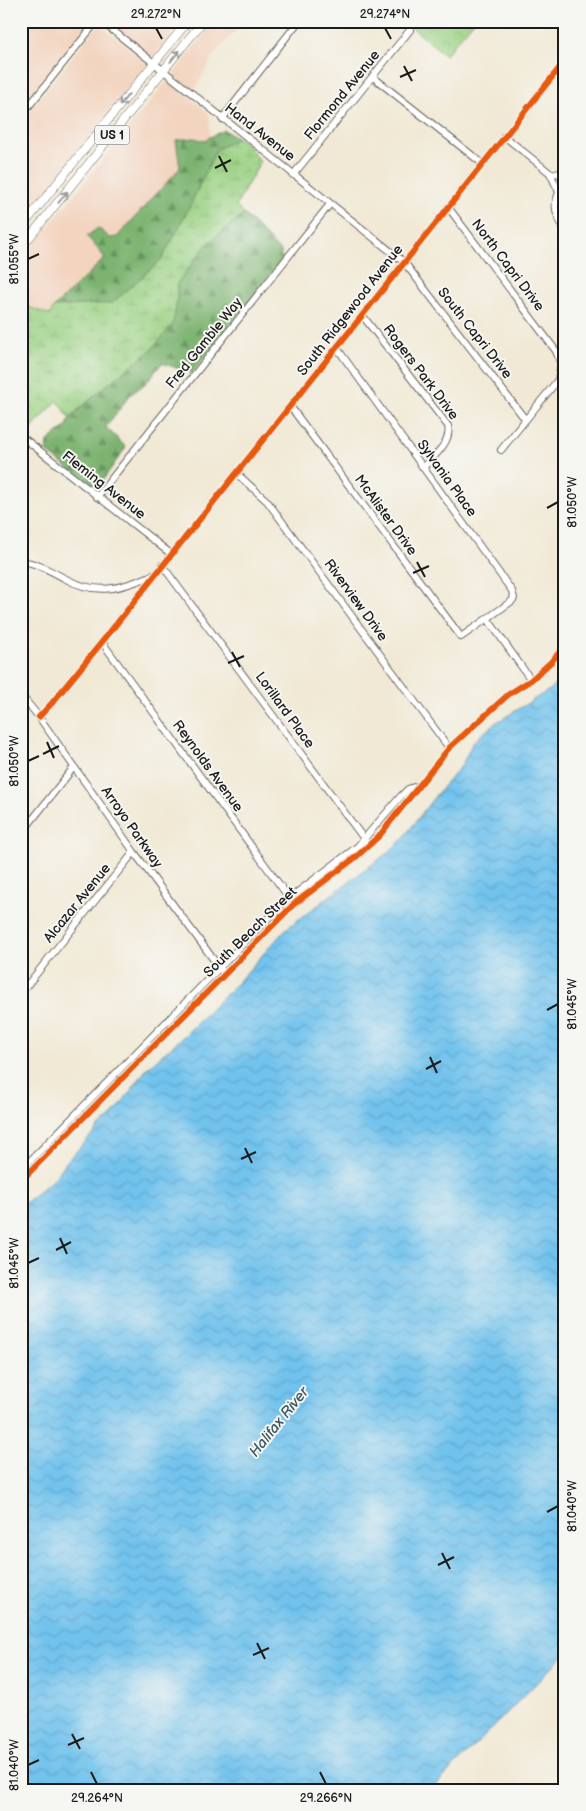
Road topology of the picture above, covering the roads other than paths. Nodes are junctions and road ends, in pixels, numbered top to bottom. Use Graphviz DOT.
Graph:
graph roads {
  1 [pos="97,21"];
  2 [pos="101,21"];
  3 [pos="188,21"];
  4 [pos="203,21"];
  5 [pos="299,21"];
  6 [pos="410,30"];
  7 [pos="565,61"];
  8 [pos="154,64"];
  9 [pos="557,71"];
  10 [pos="163,72"];
  11 [pos="373,77"];
  12 [pos="565,77"];
  13 [pos="21,116"];
  14 [pos="222,119"];
  15 [pos="504,136"];
  16 [pos="483,164"];
  17 [pos="550,173"];
  18 [pos="565,174"];
  19 [pos="64,175"];
  20 [pos="293,175"];
  21 [pos="565,180"];
  22 [pos="559,192"];
  23 [pos="330,204"];
  24 [pos="448,207"];
  25 [pos="44,219"];
  26 [pos="21,228"];
  27 [pos="565,230"];
  28 [pos="21,248"];
  29 [pos="404,262"];
  30 [pos="362,315"];
  31 [pos="337,348"];
  32 [pos="290,406"];
  33 [pos="525,420"];
  34 [pos="21,436"];
  35 [pos="501,450"];
  36 [pos="423,468"];
  37 [pos="236,473"];
  38 [pos="97,497"];
  39 [pos="171,554"];
  40 [pos="21,561"];
  41 [pos="162,565"];
  42 [pos="154,575"];
  43 [pos="488,618"];
  44 [pos="102,642"];
  45 [pos="565,646"];
  46 [pos="531,680"];
  47 [pos="21,695"];
  48 [pos="39,717"];
  49 [pos="449,748"];
  50 [pos="74,767"];
  51 [pos="420,785"];
  52 [pos="21,834"];
  53 [pos="364,839"];
  54 [pos="369,846"];
  55 [pos="134,852"];
  56 [pos="289,898"];
  57 [pos="294,904"];
  58 [pos="219,968"];
  59 [pos="224,974"];
  60 [pos="21,993"];
  61 [pos="22,1167"];
  62 [pos="30,1172"];
  63 [pos="21,1181"];
  1 -- 13 [label="street"];
  2 -- 8 [label="street, Hand Avenue"];
  3 -- 8 [label="main road, US 1"];
  10 -- 4 [label="main road, US 1, one-way"];
  5 -- 14 [label="street"];
  6 -- 11 [label="street, Flormond Avenue"];
  7 -- 9 [label="street, South Ridgewood Avenue"];
  8 -- 10 [label="street, Hand Avenue"];
  8 -- 19 [label="main road, US 1, one-way"];
  9 -- 12 [label="street"];
  9 -- 15 [label="street, South Ridgewood Avenue"];
  10 -- 14 [label="street, Hand Avenue"];
  25 -- 10 [label="main road, US 1, one-way"];
  11 -- 16 [label="street"];
  11 -- 20 [label="street, Flormond Avenue"];
  14 -- 20 [label="street, Hand Avenue"];
  15 -- 16 [label="street, South Ridgewood Avenue"];
  15 -- 17 [label="street"];
  16 -- 24 [label="street, South Ridgewood Avenue"];
  17 -- 18 [label="street"];
  17 -- 22 [label="street"];
  19 -- 25 [label="main road"];
  19 -- 26 [label="main road, US 1"];
  20 -- 23 [label="street, Hand Avenue"];
  21 -- 22 [label="street"];
  22 -- 27 [label="street"];
  23 -- 29 [label="street, Hand Avenue"];
  23 -- 38 [label="street, Fred Gamble Way"];
  24 -- 29 [label="street, South Ridgewood Avenue"];
  24 -- 33 [label="street, North Capri Drive"];
  25 -- 28 [label="main road, US 1"];
  29 -- 30 [label="street, South Ridgewood Avenue"];
  29 -- 33 [label="street, South Capri Drive"];
  30 -- 31 [label="street, South Ridgewood Avenue"];
  30 -- 36 [label="street, Rogers Park Drive"];
  31 -- 32 [label="street, South Ridgewood Avenue"];
  31 -- 36 [label="street, Sylvania Place"];
  32 -- 37 [label="street, South Ridgewood Avenue"];
  32 -- 43 [label="street, McAlister Drive"];
  33 -- 35 [label="street"];
  34 -- 38 [label="street, Fleming Avenue"];
  36 -- 43 [label="street, Sylvania Place"];
  37 -- 39 [label="street, South Ridgewood Avenue"];
  37 -- 49 [label="street, Riverview Drive"];
  38 -- 39 [label="street, Fleming Avenue"];
  39 -- 41 [label="street, South Ridgewood Avenue"];
  40 -- 42 [label="street, South Ridgewood Avenue"];
  41 -- 42 [label="street, South Ridgewood Avenue"];
  41 -- 53 [label="street, Lorillard Place"];
  42 -- 44 [label="street"];
  43 -- 46 [label="street"];
  44 -- 48 [label="street"];
  44 -- 56 [label="street, Reynolds Avenue"];
  45 -- 46 [label="street, South Beach Street"];
  46 -- 49 [label="street, South Beach Street"];
  47 -- 48 [label="street, Arroyo Parkway"];
  48 -- 50 [label="street, Arroyo Parkway"];
  49 -- 51 [label="street, South Beach Street"];
  50 -- 52 [label="street"];
  50 -- 55 [label="street, Arroyo Parkway"];
  51 -- 53 [label="street"];
  51 -- 54 [label="street, South Beach Street"];
  53 -- 54 [label="street, Lorillard Place"];
  53 -- 56 [label="street"];
  54 -- 57 [label="street, South Beach Street"];
  55 -- 58 [label="street, Arroyo Parkway"];
  55 -- 60 [label="street, Alcazar Avenue"];
  56 -- 57 [label="street, Reynolds Avenue"];
  56 -- 58 [label="street"];
  57 -- 59 [label="street, South Beach Street"];
  58 -- 59 [label="street, Arroyo Parkway"];
  58 -- 61 [label="street"];
  59 -- 62 [label="street, South Beach Street"];
  61 -- 62 [label="street"];
  62 -- 63 [label="street, South Beach Street"];
}
